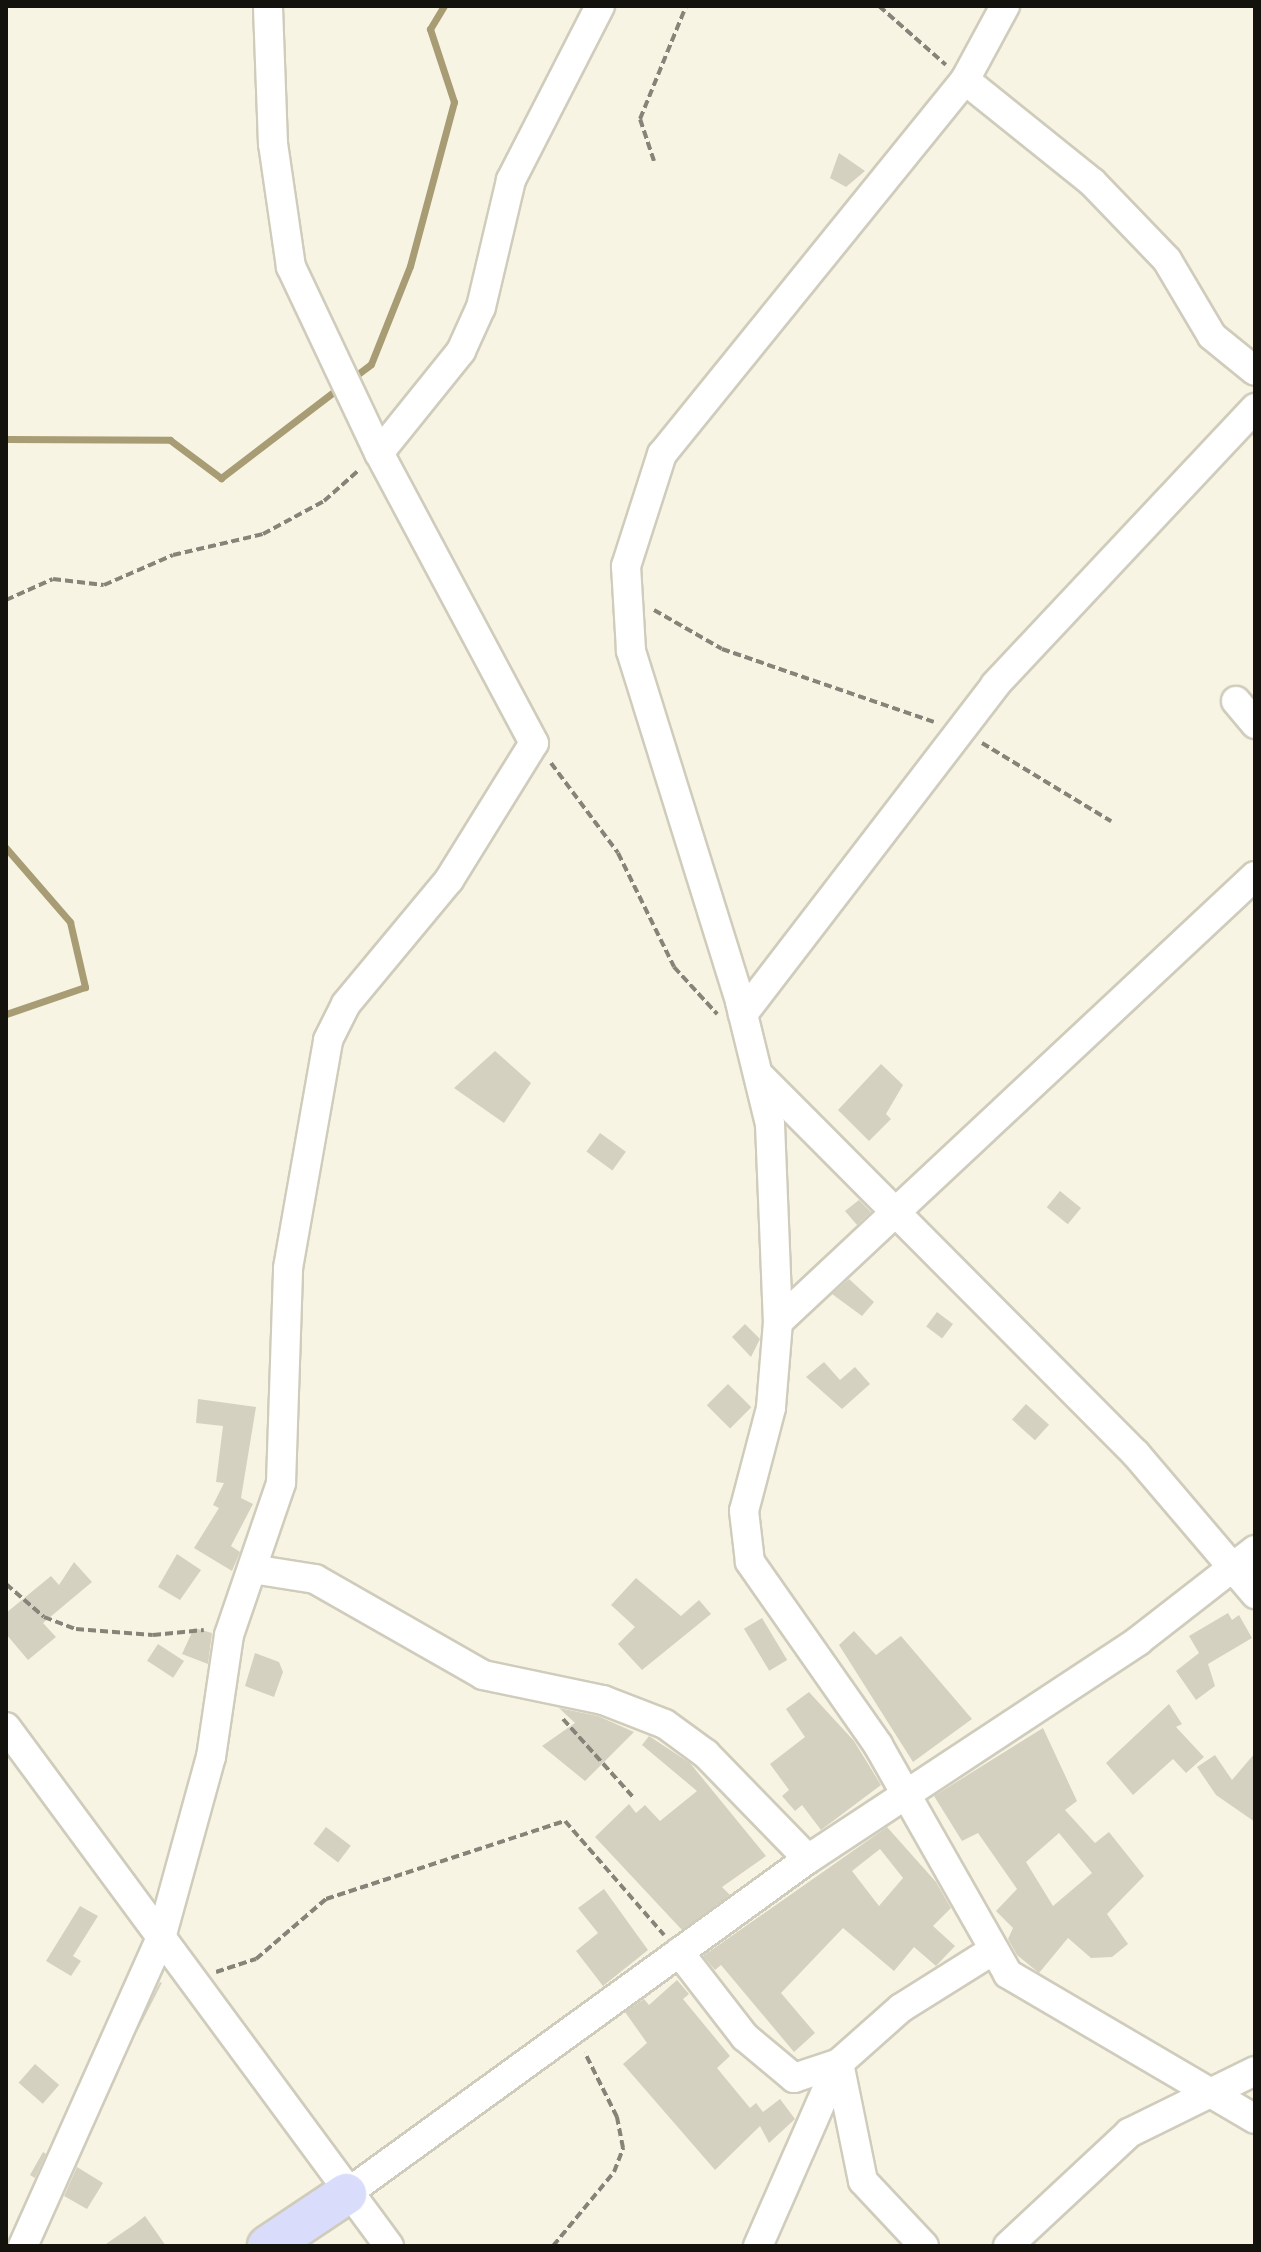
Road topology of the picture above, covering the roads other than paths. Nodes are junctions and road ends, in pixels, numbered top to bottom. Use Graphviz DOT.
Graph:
graph roads {
  1 [pos="268,6"];
  2 [pos="600,6"];
  3 [pos="1005,6"];
  4 [pos="965,80"];
  5 [pos="1255,371"];
  6 [pos="1255,408"];
  7 [pos="379,453"];
  8 [pos="1236,701"];
  9 [pos="1255,724"];
  10 [pos="1255,876"];
  11 [pos="743,1014"];
  12 [pos="759,1075"];
  13 [pos="896,1212"];
  14 [pos="778,1322"];
  15 [pos="1255,1550"];
  16 [pos="252,1569"];
  17 [pos="1231,1570"];
  18 [pos="1255,1594"];
  19 [pos="6,1727"];
  20 [pos="904,1795"];
  21 [pos="808,1859"];
  22 [pos="161,1938"];
  23 [pos="992,1951"];
  24 [pos="679,1952"];
  25 [pos="839,2063"];
  26 [pos="1255,2071"];
  27 [pos="1205,2092"];
  28 [pos="1255,2119"];
  29 [pos="346,2194"];
  30 [pos="23,2246"];
  31 [pos="268,2246"];
  32 [pos="389,2246"];
  33 [pos="758,2246"];
  34 [pos="924,2246"];
  35 [pos="1008,2246"];
  1 -- 7 [label="street"];
  2 -- 7 [label="street"];
  3 -- 4 [label="street"];
  4 -- 5 [label="street"];
  4 -- 11 [label="street"];
  6 -- 11 [label="street"];
  7 -- 16 [label="street"];
  8 -- 9 [label="street"];
  10 -- 13 [label="street"];
  11 -- 12 [label="street"];
  12 -- 13 [label="street"];
  12 -- 14 [label="street"];
  13 -- 14 [label="street"];
  13 -- 17 [label="street"];
  14 -- 20 [label="street"];
  15 -- 17 [label="street"];
  16 -- 21 [label="street"];
  16 -- 22 [label="street"];
  17 -- 18 [label="street"];
  17 -- 20 [label="street"];
  19 -- 22 [label="street"];
  20 -- 21 [label="street"];
  20 -- 23 [label="street"];
  21 -- 24 [label="street"];
  22 -- 29 [label="street"];
  22 -- 30 [label="street"];
  23 -- 25 [label="street"];
  23 -- 27 [label="street"];
  24 -- 25 [label="street"];
  24 -- 29 [label="street"];
  25 -- 33 [label="street"];
  25 -- 34 [label="street"];
  26 -- 27 [label="street"];
  27 -- 28 [label="street"];
  27 -- 35 [label="street"];
  29 -- 31 [label="street"];
  29 -- 32 [label="street"];
}
